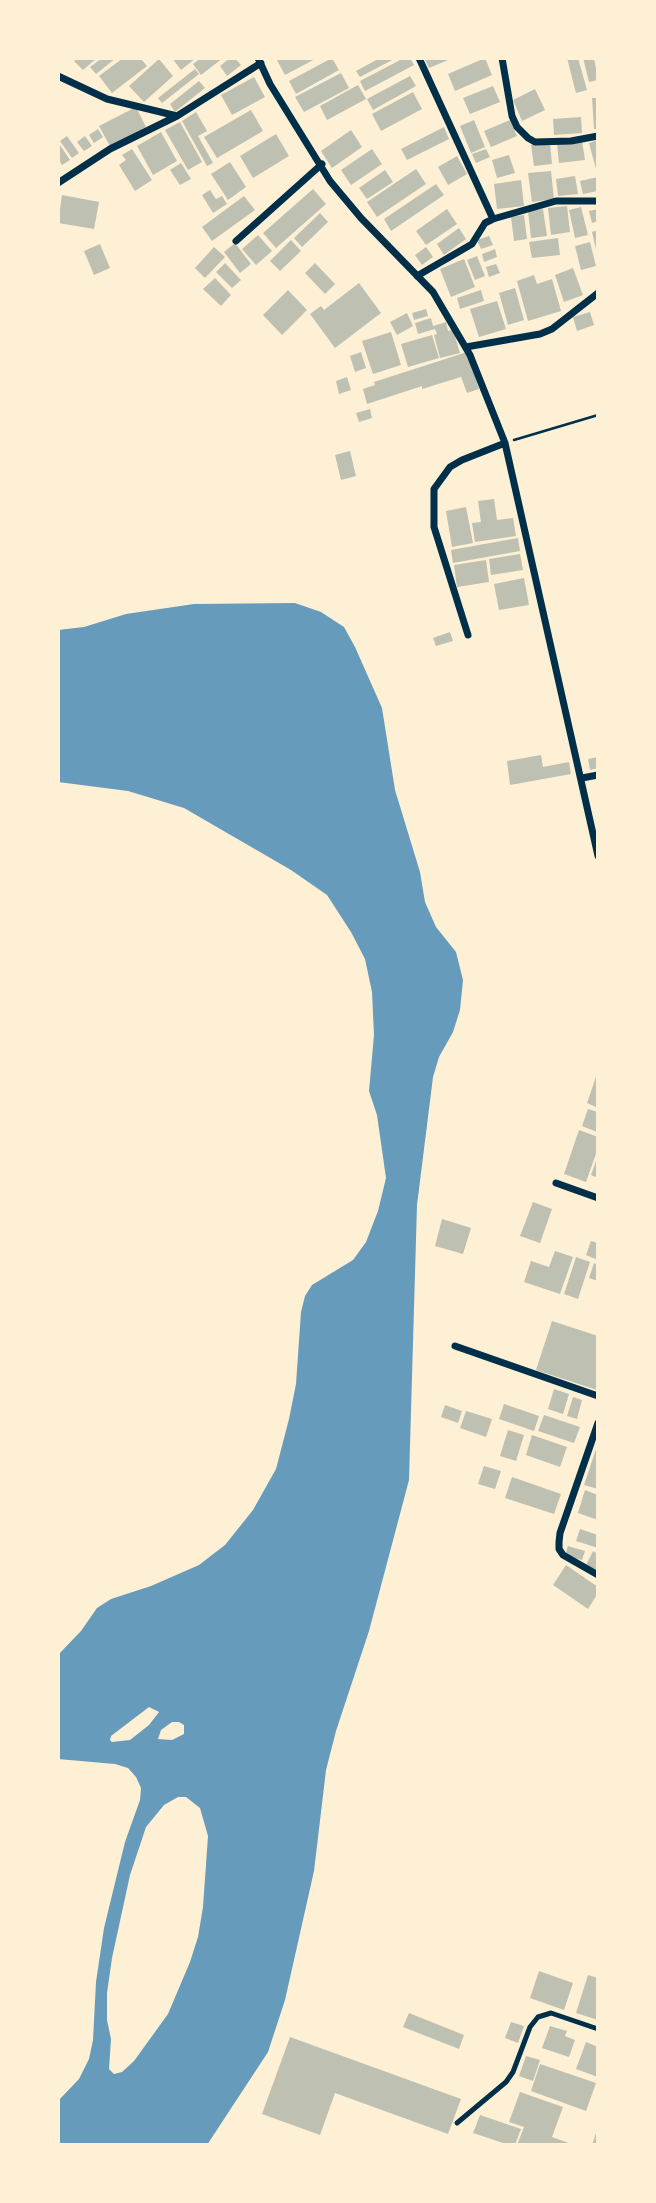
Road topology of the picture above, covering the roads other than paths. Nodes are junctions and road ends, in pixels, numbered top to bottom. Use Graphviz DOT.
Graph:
graph roads {
  1 [pos="419,58"];
  2 [pos="502,58"];
  3 [pos="260,60"];
  4 [pos="58,77"];
  5 [pos="177,116"];
  6 [pos="598,136"];
  7 [pos="322,164"];
  8 [pos="58,183"];
  9 [pos="598,201"];
  10 [pos="493,219"];
  11 [pos="236,241"];
  12 [pos="417,276"];
  13 [pos="598,293"];
  14 [pos="466,347"];
  15 [pos="505,443"];
  16 [pos="468,635"];
  17 [pos="598,775"];
  18 [pos="582,778"];
  19 [pos="598,856"];
  20 [pos="556,1183"];
  21 [pos="598,1198"];
  22 [pos="455,1346"];
  23 [pos="598,1396"];
  24 [pos="598,1423"];
  25 [pos="598,1575"];
  26 [pos="598,2029"];
  27 [pos="457,2123"];
  1 -- 10 [label="street"];
  2 -- 6 [label="street"];
  3 -- 5 [label="street"];
  3 -- 7 [label="street"];
  4 -- 5 [label="street"];
  5 -- 8 [label="street"];
  7 -- 11 [label="street"];
  7 -- 12 [label="street"];
  9 -- 10 [label="street"];
  10 -- 12 [label="street"];
  12 -- 14 [label="street"];
  13 -- 14 [label="street"];
  14 -- 15 [label="street"];
  15 -- 16 [label="street"];
  15 -- 18 [label="street"];
  17 -- 18 [label="street"];
  18 -- 19 [label="street"];
  20 -- 21 [label="street"];
  22 -- 23 [label="street"];
  24 -- 25 [label="street"];
  26 -- 27 [label="lane"];
}
